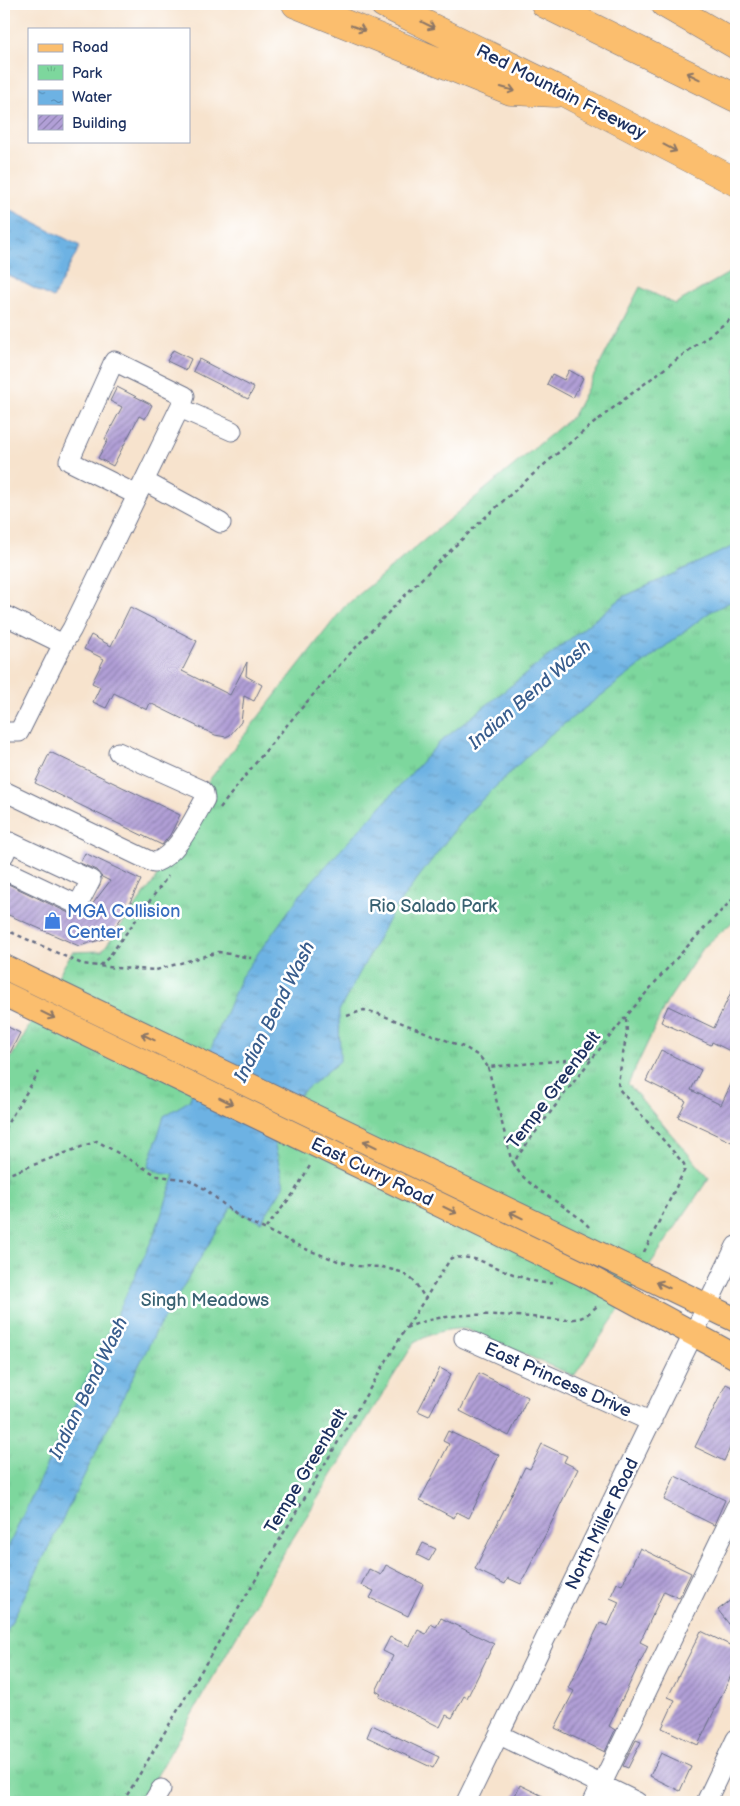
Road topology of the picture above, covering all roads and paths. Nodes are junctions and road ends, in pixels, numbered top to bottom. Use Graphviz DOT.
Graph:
graph roads {
  1 [pos="296,4"];
  2 [pos="384,4"];
  3 [pos="545,4"];
  4 [pos="666,4"];
  5 [pos="736,46"];
  6 [pos="565,93"];
  7 [pos="736,98"];
  8 [pos="736,182"];
  9 [pos="736,315"];
  10 [pos="180,408"];
  11 [pos="232,431"];
  12 [pos="141,488"];
  13 [pos="221,523"];
  14 [pos="4,615"];
  15 [pos="63,644"];
  16 [pos="4,732"];
  17 [pos="118,752"];
  18 [pos="4,791"];
  19 [pos="218,810"];
  20 [pos="4,855"];
  21 [pos="173,869"];
  22 [pos="4,870"];
  23 [pos="736,896"];
  24 [pos="4,930"];
  25 [pos="251,958"];
  26 [pos="100,966"];
  27 [pos="4,967"];
  28 [pos="4,994"];
  29 [pos="347,1016"];
  30 [pos="626,1018"];
  31 [pos="591,1058"];
  32 [pos="488,1067"];
  33 [pos="39,1072"];
  34 [pos="4,1129"];
  35 [pos="320,1146"];
  36 [pos="514,1164"];
  37 [pos="4,1176"];
  38 [pos="266,1228"];
  39 [pos="590,1232"];
  40 [pos="736,1246"];
  41 [pos="642,1257"];
  42 [pos="560,1281"];
  43 [pos="425,1298"];
  44 [pos="604,1302"];
  45 [pos="707,1306"];
  46 [pos="736,1320"];
  47 [pos="406,1328"];
  48 [pos="694,1333"];
  49 [pos="464,1338"];
  50 [pos="736,1357"];
  51 [pos="652,1422"];
  52 [pos="736,1507"];
  53 [pos="500,1735"];
  54 [pos="736,1739"];
  55 [pos="601,1785"];
  56 [pos="77,1799"];
  57 [pos="74,1802"];
  58 [pos="123,1802"];
  59 [pos="466,1802"];
  60 [pos="593,1802"];
  61 [pos="637,1802"];
  62 [pos="706,1802"];
  1 -- 6 [label="highway, one-way"];
  2 -- 6 [label="highway, Red Mountain Freeway, one-way"];
  7 -- 3 [label="highway, one-way"];
  4 -- 5 [label="highway"];
  6 -- 8 [label="highway, Red Mountain Freeway, one-way"];
  9 -- 19 [label="path"];
  10 -- 11 [label="street"];
  10 -- 12 [label="street"];
  10 -- 12 [label="street"];
  12 -- 13 [label="street"];
  12 -- 15 [label="street"];
  14 -- 15 [label="street"];
  15 -- 16 [label="street"];
  17 -- 18 [label="street"];
  20 -- 22 [label="street"];
  21 -- 26 [label="path"];
  23 -- 30 [label="path, Tempe Greenbelt"];
  24 -- 26 [label="path"];
  25 -- 26 [label="path"];
  45 -- 27 [label="main road, East Curry Road, one-way"];
  28 -- 35 [label="main road, East Curry Road, one-way"];
  29 -- 32 [label="path"];
  30 -- 31 [label="path, Tempe Greenbelt"];
  30 -- 41 [label="path, Tempe Greenbelt"];
  31 -- 32 [label="path"];
  31 -- 36 [label="path, Tempe Greenbelt"];
  32 -- 36 [label="path"];
  33 -- 34 [label="path"];
  35 -- 38 [label="path"];
  35 -- 48 [label="main road, East Curry Road, one-way"];
  36 -- 39 [label="path, Tempe Greenbelt"];
  37 -- 38 [label="path"];
  38 -- 43 [label="path"];
  40 -- 45 [label="street, North Miller Road"];
  42 -- 43 [label="path, Tempe Greenbelt"];
  43 -- 47 [label="path, Tempe Greenbelt"];
  44 -- 47 [label="path"];
  45 -- 46 [label="main road, East Curry Road"];
  45 -- 48 [label="street, North Miller Road"];
  47 -- 58 [label="path, Tempe Greenbelt"];
  48 -- 50 [label="main road, East Curry Road"];
  48 -- 51 [label="street, North Miller Road"];
  49 -- 51 [label="street, East Princess Drive"];
  51 -- 53 [label="street, North Miller Road"];
  52 -- 55 [label="street"];
  53 -- 55 [label="street"];
  53 -- 59 [label="street, North Miller Road"];
  54 -- 62 [label="street"];
  55 -- 60 [label="street"];
  55 -- 61 [label="street"];
  56 -- 57 [label="path"];
}
